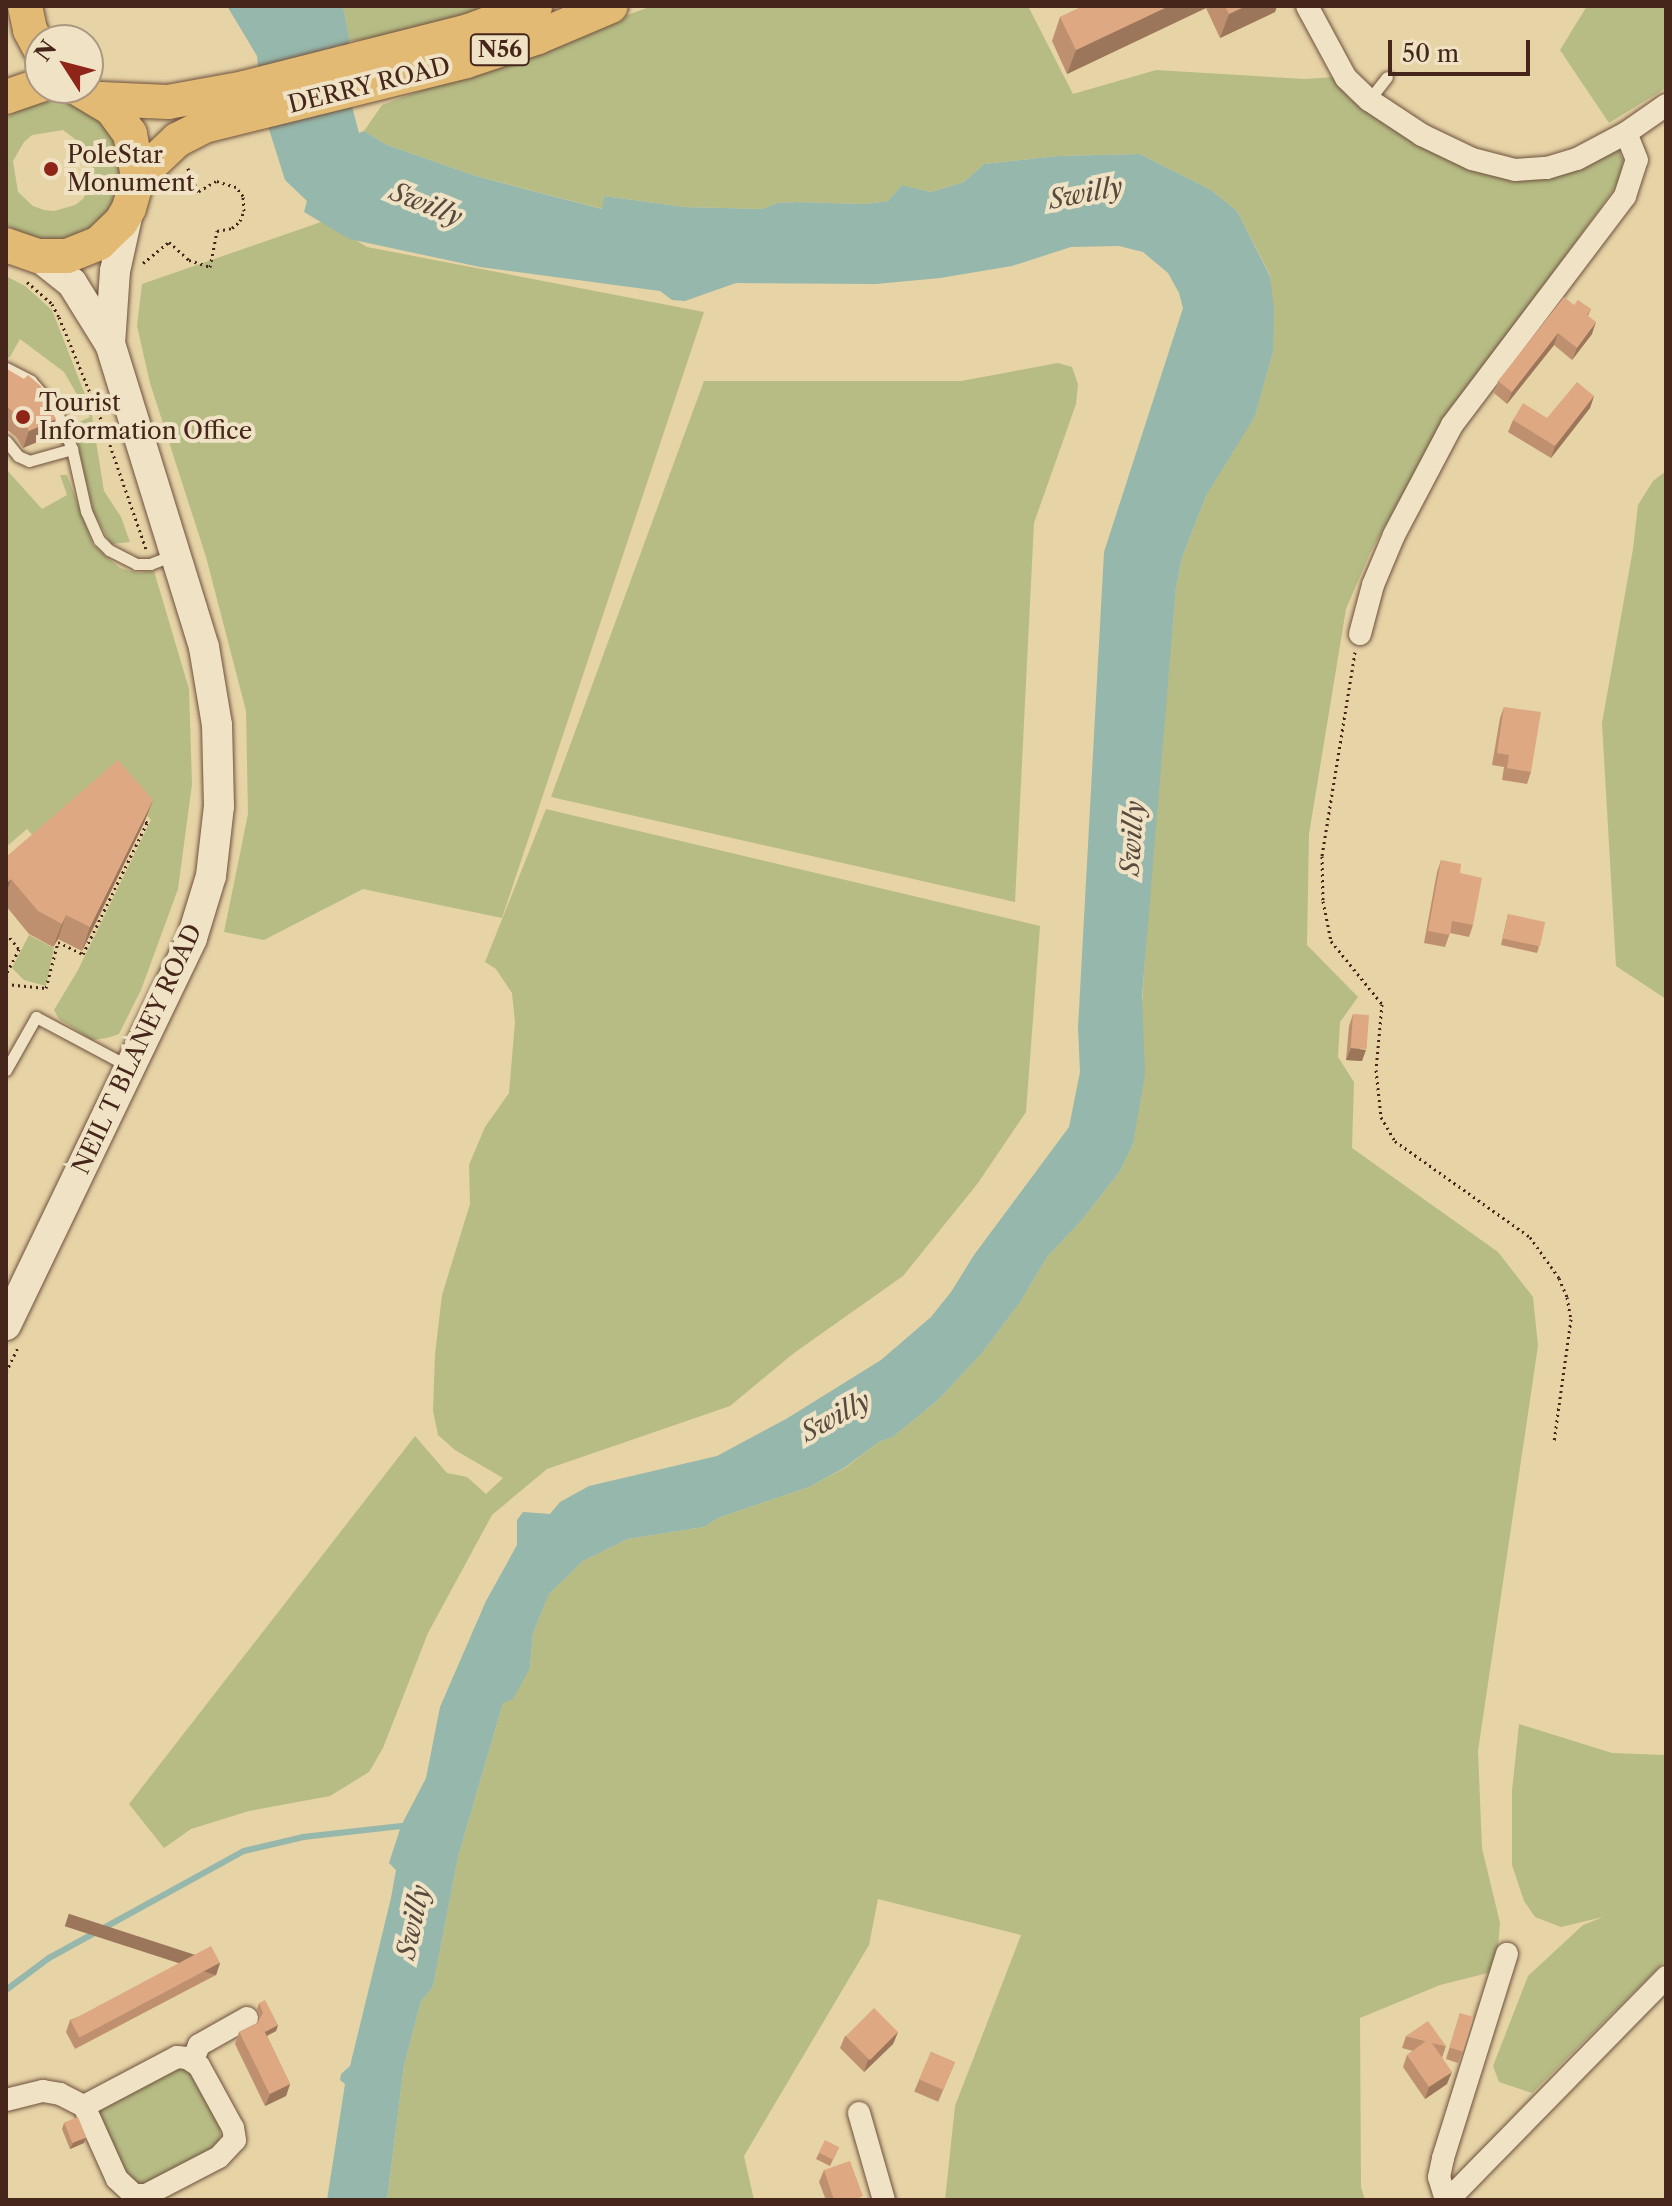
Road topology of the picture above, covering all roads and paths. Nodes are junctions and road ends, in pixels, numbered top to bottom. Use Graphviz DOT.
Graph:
graph roads {
  1 [pos="535,6"];
  2 [pos="611,6"];
  3 [pos="1307,6"];
  4 [pos="382,68"];
  5 [pos="1387,77"];
  6 [pos="104,96"];
  7 [pos="1369,100"];
  8 [pos="247,101"];
  9 [pos="102,104"];
  10 [pos="1666,105"];
  11 [pos="1626,133"];
  12 [pos="186,163"];
  13 [pos="133,193"];
  14 [pos="6,245"];
  15 [pos="138,267"];
  16 [pos="31,268"];
  17 [pos="110,344"];
  18 [pos="6,368"];
  19 [pos="6,441"];
  20 [pos="72,449"];
  21 [pos="161,553"];
  22 [pos="1360,634"];
  23 [pos="138,812"];
  24 [pos="6,933"];
  25 [pos="6,974"];
  26 [pos="6,984"];
  27 [pos="132,1068"];
  28 [pos="6,1070"];
  29 [pos="15,1330"];
  30 [pos="6,1372"];
  31 [pos="1554,1441"];
  32 [pos="1507,1954"];
  33 [pos="1666,1977"];
  34 [pos="247,2018"];
  35 [pos="193,2060"];
  36 [pos="6,2100"];
  37 [pos="84,2106"];
  38 [pos="859,2113"];
  39 [pos="884,2200"];
  40 [pos="1447,2200"];
  1 -- 4 [label="main road, DERRY ROAD / N56"];
  2 -- 4 [label="main road, DERRY ROAD / N56"];
  3 -- 7 [label="street"];
  4 -- 8 [label="main road, DERRY ROAD / N56"];
  5 -- 7 [label="lane"];
  6 -- 8 [label="main road, DERRY ROAD / N56"];
  7 -- 11 [label="street"];
  8 -- 13 [label="main road, DERRY ROAD / N56"];
  9 -- 13 [label="main road, N56"];
  10 -- 11 [label="street"];
  11 -- 22 [label="street"];
  12 -- 15 [label="path"];
  13 -- 16 [label="main road, N56"];
  13 -- 17 [label="main road, NEIL T BLANEY ROAD"];
  14 -- 16 [label="main road, N56"];
  16 -- 17 [label="main road, NEIL T BLANEY ROAD"];
  16 -- 21 [label="path"];
  17 -- 21 [label="main road, NEIL T BLANEY ROAD"];
  18 -- 20 [label="lane"];
  19 -- 20 [label="lane"];
  20 -- 21 [label="lane"];
  21 -- 27 [label="main road, NEIL T BLANEY ROAD"];
  22 -- 31 [label="path"];
  23 -- 26 [label="path"];
  24 -- 25 [label="path"];
  27 -- 28 [label="lane"];
  27 -- 29 [label="main road, NEIL T BLANEY ROAD"];
  29 -- 30 [label="path"];
  32 -- 40 [label="street"];
  33 -- 40 [label="street"];
  34 -- 35 [label="street"];
  35 -- 37 [label="street"];
  35 -- 37 [label="street"];
  36 -- 37 [label="street"];
  38 -- 39 [label="street"];
}
